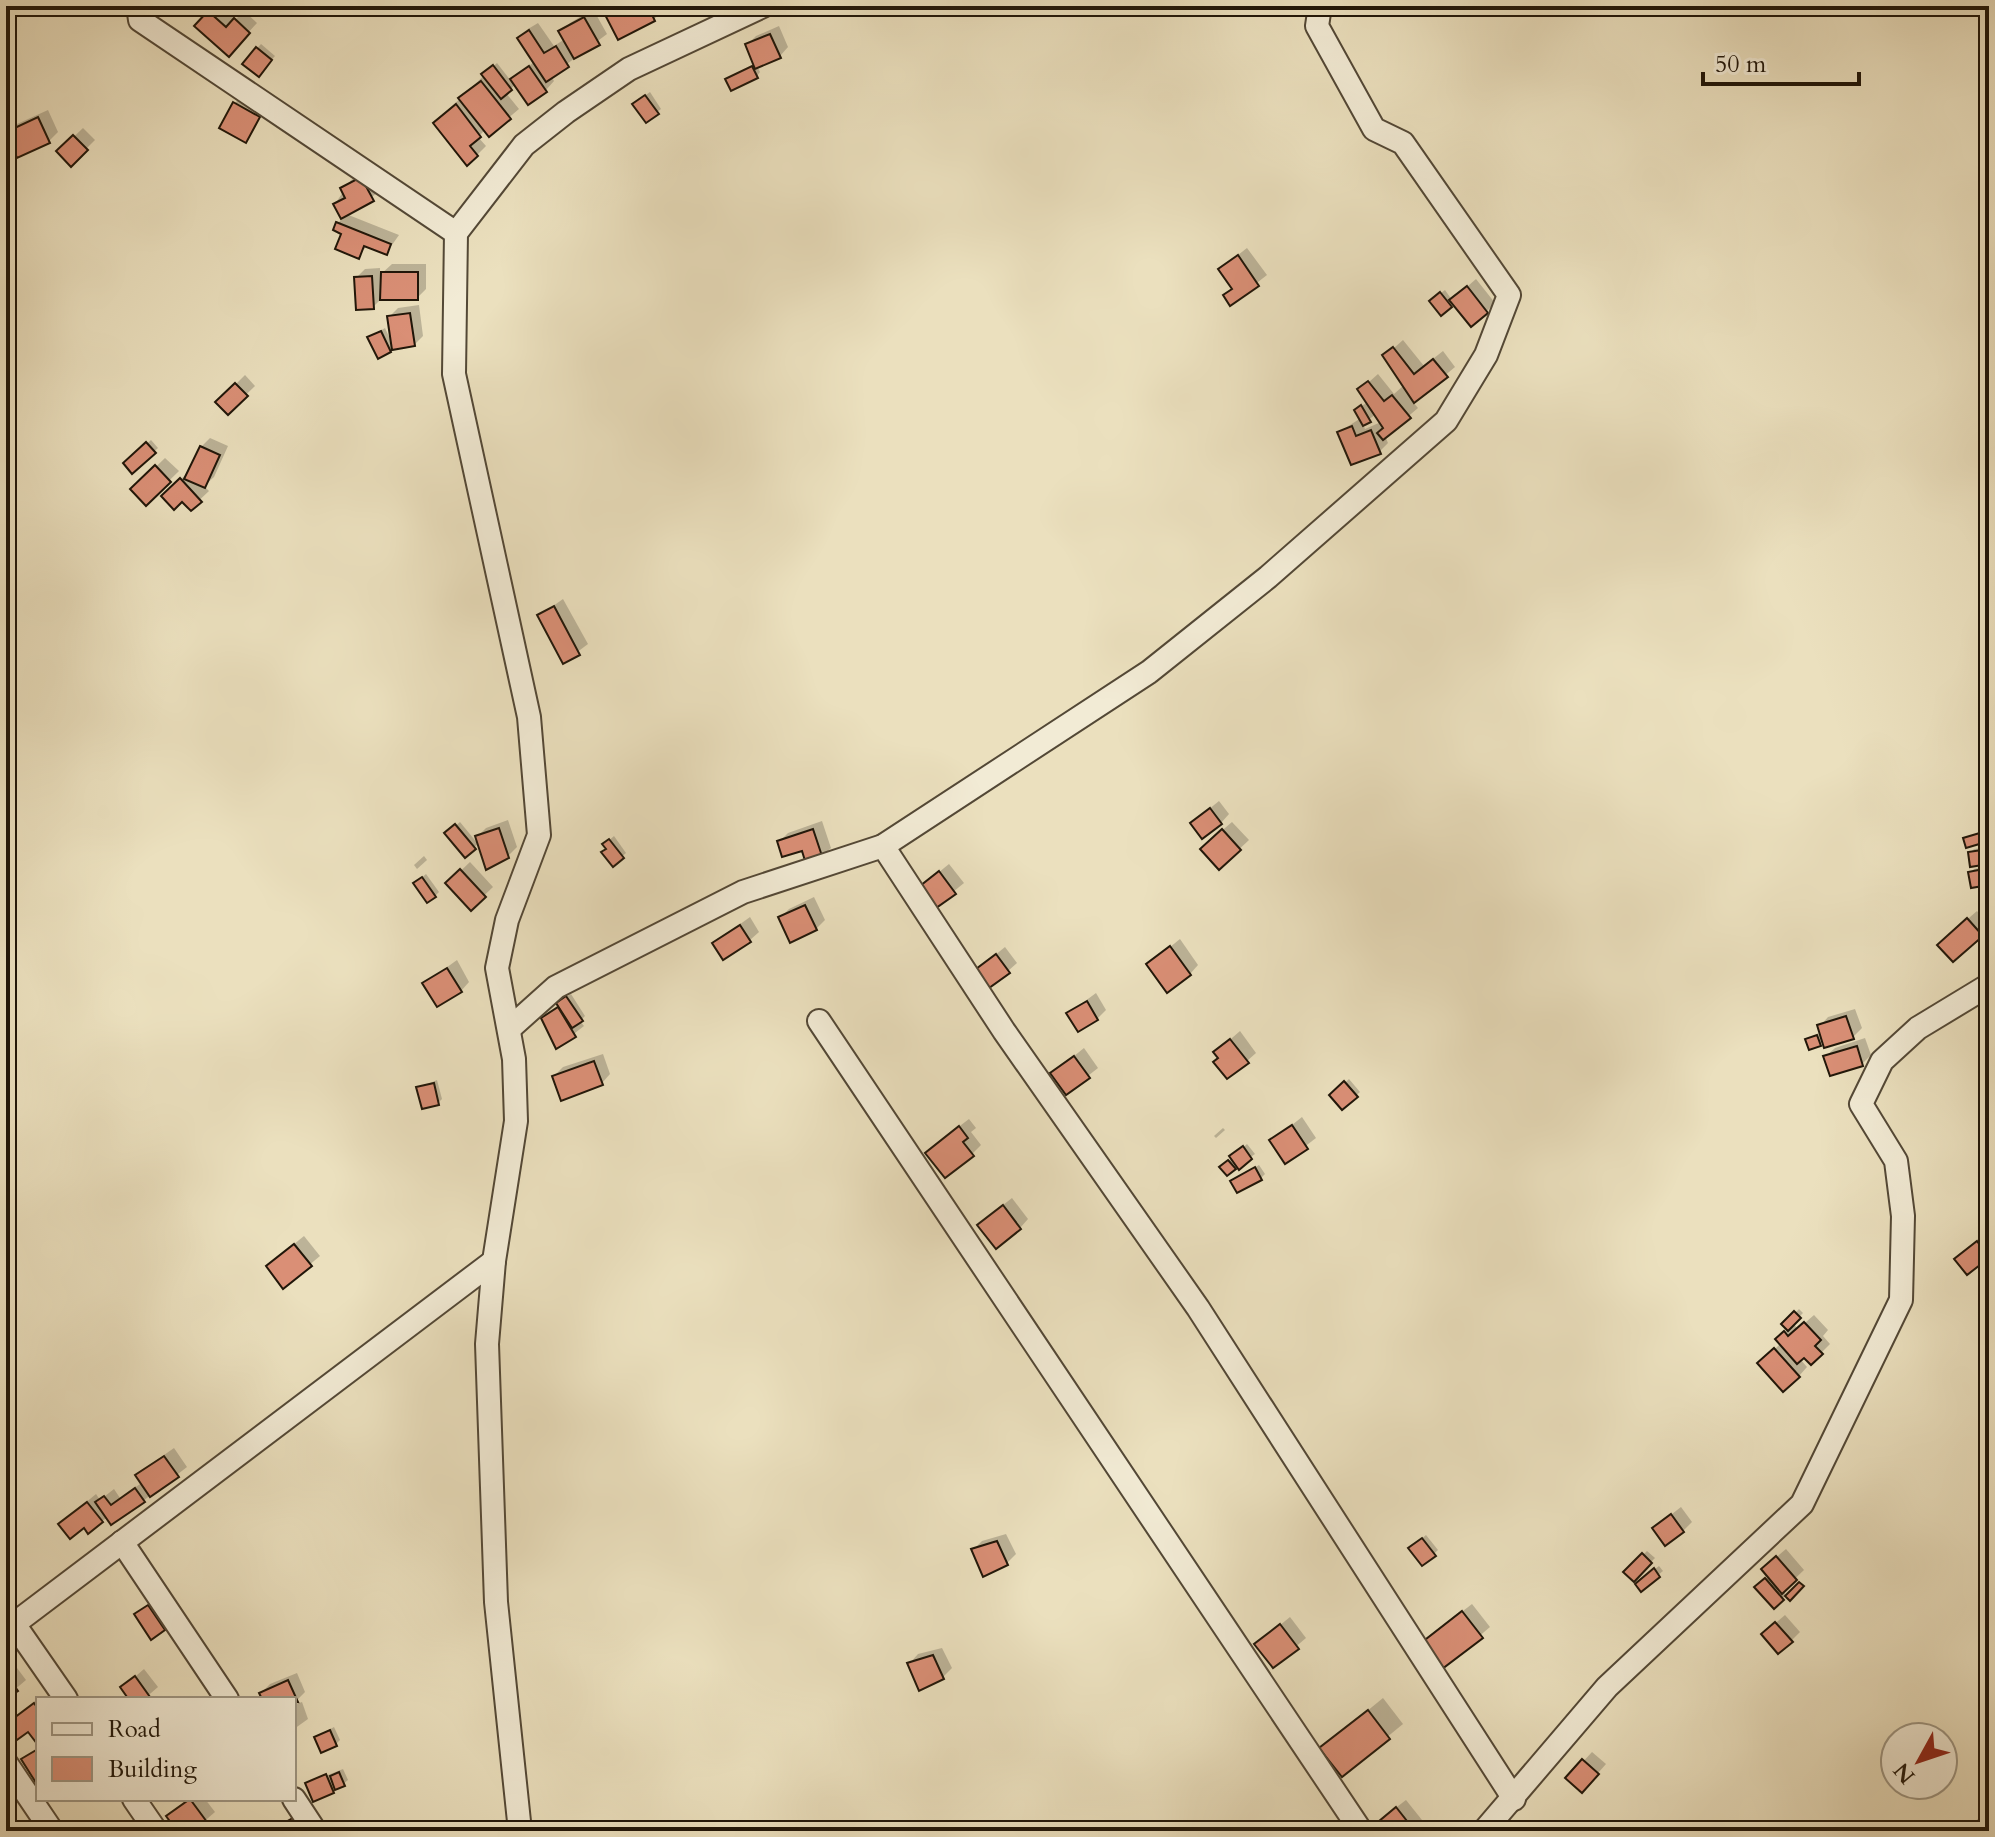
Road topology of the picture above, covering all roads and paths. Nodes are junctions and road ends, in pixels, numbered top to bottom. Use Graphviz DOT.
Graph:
graph roads {
  1 [pos="138,6"];
  2 [pos="763,6"];
  3 [pos="1320,6"];
  4 [pos="456,233"];
  5 [pos="883,846"];
  6 [pos="1989,985"];
  7 [pos="819,1021"];
  8 [pos="509,1029"];
  9 [pos="494,1261"];
  10 [pos="122,1542"];
  11 [pos="10,1627"];
  12 [pos="64,1697"];
  13 [pos="226,1697"];
  14 [pos="6,1763"];
  15 [pos="1514,1799"];
  16 [pos="135,1801"];
  17 [pos="295,1801"];
  18 [pos="52,1831"];
  19 [pos="156,1831"];
  20 [pos="315,1831"];
  21 [pos="520,1831"];
  22 [pos="1361,1831"];
  23 [pos="1484,1831"];
  1 -- 4 [label="street"];
  2 -- 4 [label="street"];
  3 -- 5 [label="street"];
  4 -- 8 [label="street"];
  5 -- 8 [label="street"];
  5 -- 15 [label="street"];
  6 -- 15 [label="street"];
  7 -- 22 [label="street"];
  8 -- 9 [label="street"];
  9 -- 10 [label="street"];
  9 -- 21 [label="street"];
  10 -- 11 [label="street"];
  10 -- 13 [label="street"];
  11 -- 12 [label="street"];
  14 -- 18 [label="street"];
  15 -- 23 [label="street"];
  16 -- 19 [label="street"];
  17 -- 20 [label="street"];
}
